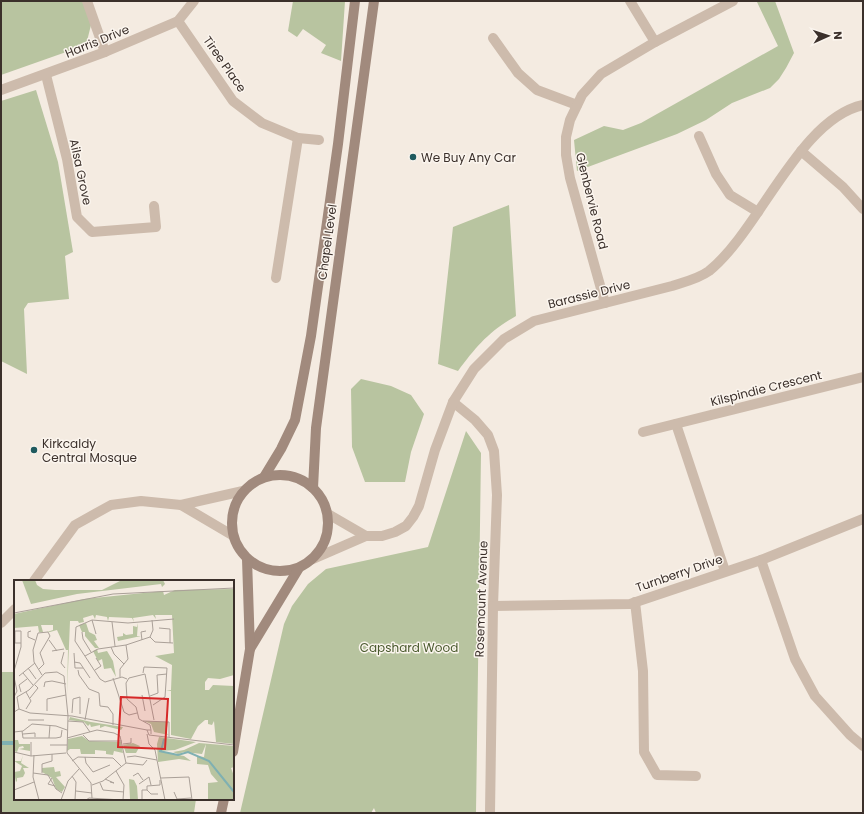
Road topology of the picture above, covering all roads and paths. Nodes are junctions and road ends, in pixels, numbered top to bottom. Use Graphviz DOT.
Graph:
graph roads {
  1 [pos="87,1"];
  2 [pos="194,1"];
  3 [pos="355,1"];
  4 [pos="374,1"];
  5 [pos="630,1"];
  6 [pos="734,1"];
  7 [pos="178,21"];
  8 [pos="493,38"];
  9 [pos="655,42"];
  10 [pos="105,52"];
  11 [pos="46,75"];
  12 [pos="1,90"];
  13 [pos="863,105"];
  14 [pos="577,106"];
  15 [pos="698,136"];
  16 [pos="298,138"];
  17 [pos="319,140"];
  18 [pos="801,151"];
  19 [pos="154,206"];
  20 [pos="863,209"];
  21 [pos="758,212"];
  22 [pos="276,278"];
  23 [pos="605,303"];
  24 [pos="863,377"];
  25 [pos="453,402"];
  26 [pos="676,424"];
  27 [pos="643,432"];
  28 [pos="264,477"];
  29 [pos="313,488"];
  30 [pos="243,491"];
  31 [pos="181,505"];
  32 [pos="328,514"];
  33 [pos="863,518"];
  34 [pos="232,535"];
  35 [pos="366,536"];
  36 [pos="247,559"];
  37 [pos="313,559"];
  38 [pos="761,560"];
  39 [pos="299,568"];
  40 [pos="725,571"];
  41 [pos="35,580"];
  42 [pos="635,602"];
  43 [pos="493,606"];
  44 [pos="14,610"];
  45 [pos="1,623"];
  46 [pos="250,649"];
  47 [pos="234,746"];
  48 [pos="863,746"];
  49 [pos="696,776"];
  50 [pos="224,800"];
  51 [pos="221,813"];
  52 [pos="490,813"];
  1 -- 10 [label="street"];
  2 -- 7 [label="street, Harris Drive"];
  3 -- 28 [label="main road, Chapel Level"];
  4 -- 29 [label="main road, Chapel Level"];
  5 -- 9 [label="street"];
  6 -- 9 [label="street, Glenbervie Road"];
  7 -- 10 [label="street, Harris Drive"];
  7 -- 16 [label="street, Tiree Place"];
  8 -- 14 [label="street"];
  9 -- 14 [label="street, Glenbervie Road"];
  10 -- 11 [label="street, Harris Drive"];
  11 -- 12 [label="street, Harris Drive"];
  11 -- 19 [label="street, Ailsa Grove"];
  13 -- 18 [label="street, Barassie Drive"];
  14 -- 23 [label="street, Glenbervie Road"];
  15 -- 21 [label="street"];
  16 -- 17 [label="street, Tiree Place"];
  16 -- 22 [label="street"];
  18 -- 20 [label="street"];
  18 -- 21 [label="street, Barassie Drive"];
  21 -- 23 [label="street, Barassie Drive"];
  23 -- 25 [label="street, Barassie Drive"];
  24 -- 26 [label="street, Kilspindie Crescent"];
  25 -- 35 [label="street, Barassie Drive"];
  25 -- 43 [label="street, Rosemount Avenue"];
  26 -- 27 [label="street, Kilspindie Crescent"];
  26 -- 40 [label="street"];
  28 -- 29 [label="main road"];
  28 -- 30 [label="main road"];
  29 -- 32 [label="main road"];
  30 -- 31 [label="street"];
  30 -- 34 [label="main road"];
  31 -- 34 [label="street"];
  31 -- 41 [label="street"];
  32 -- 35 [label="street"];
  32 -- 37 [label="main road"];
  33 -- 38 [label="street, Turnberry Drive"];
  34 -- 36 [label="main road"];
  35 -- 37 [label="street"];
  36 -- 39 [label="main road"];
  36 -- 46 [label="main road"];
  37 -- 39 [label="main road"];
  38 -- 40 [label="street, Turnberry Drive"];
  38 -- 48 [label="street"];
  39 -- 46 [label="main road"];
  40 -- 42 [label="street, Turnberry Drive"];
  42 -- 43 [label="street, Turnberry Drive"];
  42 -- 49 [label="street"];
  43 -- 52 [label="street, Rosemount Avenue"];
  44 -- 45 [label="street"];
  46 -- 47 [label="main road"];
  50 -- 51 [label="main road"];
}
